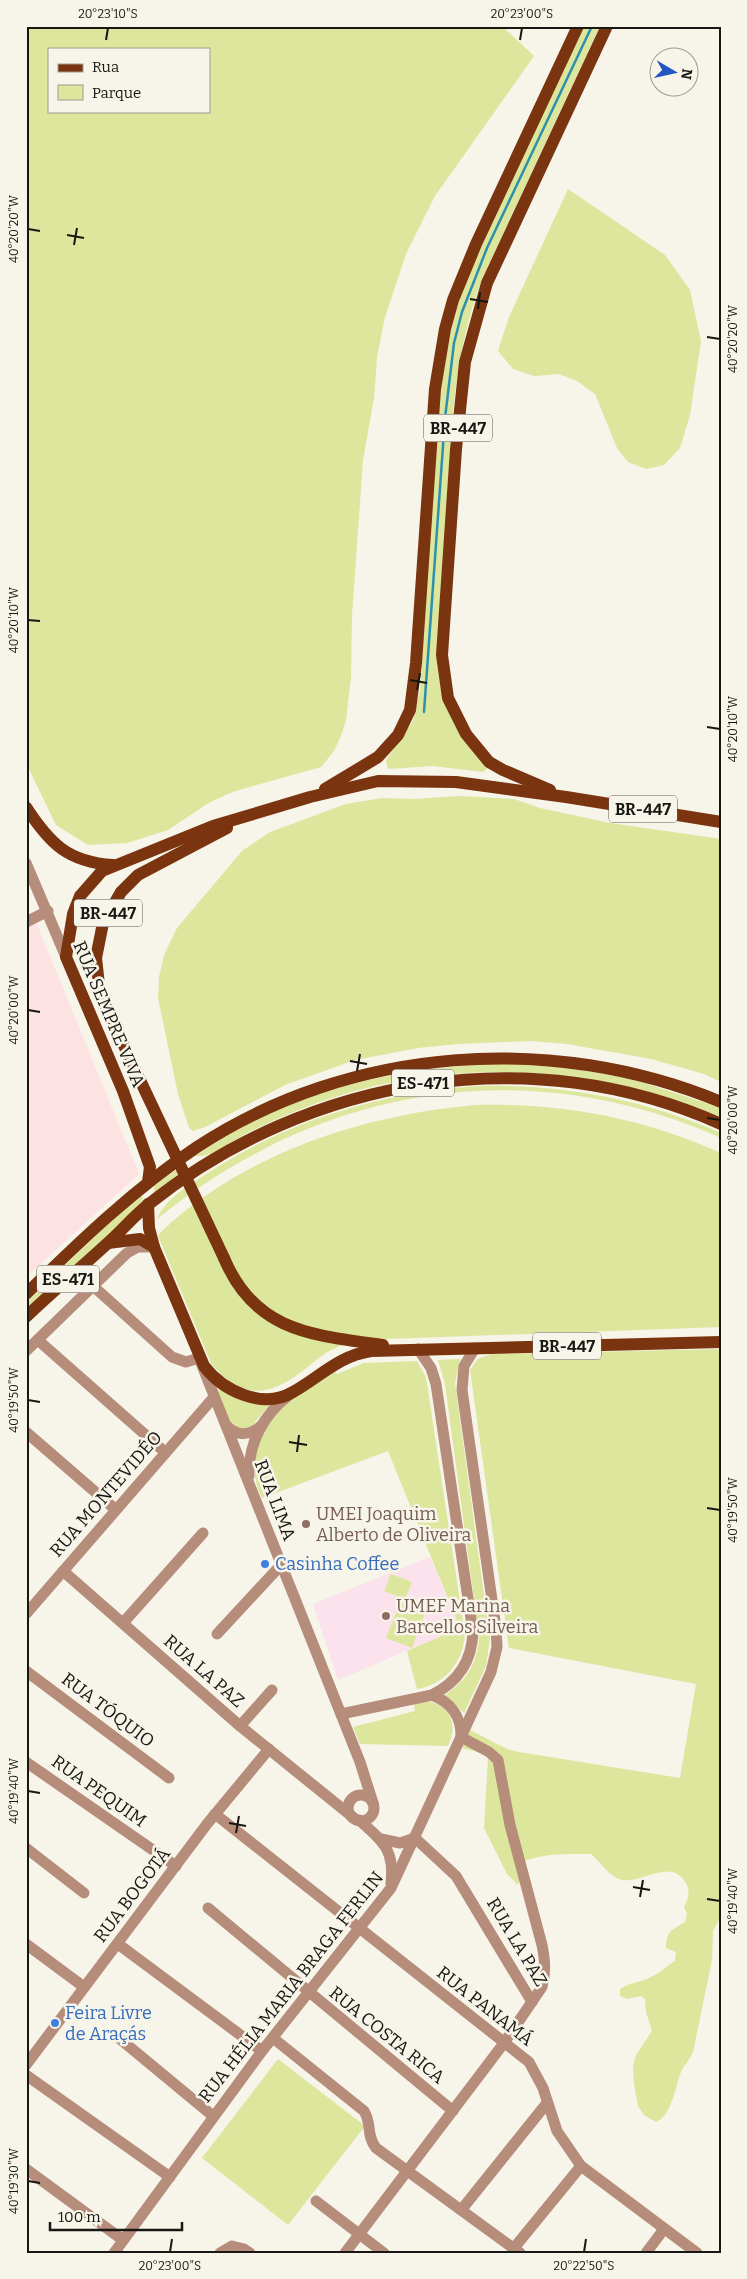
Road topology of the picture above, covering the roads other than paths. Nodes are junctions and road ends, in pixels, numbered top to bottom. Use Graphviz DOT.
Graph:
graph roads {
  1 [pos="578,26"];
  2 [pos="607,26"];
  3 [pos="310,797"];
  4 [pos="566,797"];
  5 [pos="26,807"];
  6 [pos="251,814"];
  7 [pos="721,822"];
  8 [pos="26,863"];
  9 [pos="113,865"];
  10 [pos="48,911"];
  11 [pos="26,922"];
  12 [pos="66,957"];
  13 [pos="721,1102"];
  14 [pos="721,1124"];
  15 [pos="148,1182"];
  16 [pos="148,1204"];
  17 [pos="108,1243"];
  18 [pos="156,1249"];
  19 [pos="93,1286"];
  20 [pos="26,1294"];
  21 [pos="26,1317"];
  22 [pos="38,1340"];
  23 [pos="720,1342"];
  24 [pos="475,1348"];
  25 [pos="418,1349"];
  26 [pos="26,1351"];
  27 [pos="199,1358"];
  28 [pos="291,1394"];
  29 [pos="214,1397"];
  30 [pos="224,1424"];
  31 [pos="262,1425"];
  32 [pos="26,1432"];
  33 [pos="165,1452"];
  34 [pos="250,1482"];
  35 [pos="115,1509"];
  36 [pos="203,1533"];
  37 [pos="281,1565"];
  38 [pos="63,1570"];
  39 [pos="26,1614"];
  40 [pos="123,1623"];
  41 [pos="217,1634"];
  42 [pos="26,1671"];
  43 [pos="272,1690"];
  44 [pos="432,1695"];
  45 [pos="341,1714"];
  46 [pos="240,1726"];
  47 [pos="461,1737"];
  48 [pos="269,1749"];
  49 [pos="26,1762"];
  50 [pos="360,1762"];
  51 [pos="169,1778"];
  52 [pos="325,1794"];
  53 [pos="353,1798"];
  54 [pos="373,1808"];
  55 [pos="215,1814"];
  56 [pos="357,1819"];
  57 [pos="415,1838"];
  58 [pos="381,1839"];
  59 [pos="26,1848"];
  60 [pos="176,1866"];
  61 [pos="391,1888"];
  62 [pos="84,1893"];
  63 [pos="208,1908"];
  64 [pos="359,1930"];
  65 [pos="26,1944"];
  66 [pos="118,1944"];
  67 [pos="84,1987"];
  68 [pos="308,1994"];
  69 [pos="532,2002"];
  70 [pos="114,2034"];
  71 [pos="273,2038"];
  72 [pos="504,2043"];
  73 [pos="262,2051"];
  74 [pos="26,2065"];
  75 [pos="26,2075"];
  76 [pos="547,2103"];
  77 [pos="453,2111"];
  78 [pos="214,2116"];
  79 [pos="581,2166"];
  80 [pos="26,2169"];
  81 [pos="406,2170"];
  82 [pos="170,2177"];
  83 [pos="316,2201"];
  84 [pos="462,2209"];
  85 [pos="664,2229"];
  86 [pos="359,2234"];
  87 [pos="123,2240"];
  88 [pos="517,2250"];
  89 [pos="114,2253"];
  90 [pos="220,2253"];
  91 [pos="250,2253"];
  92 [pos="345,2253"];
  93 [pos="384,2253"];
  94 [pos="646,2253"];
  95 [pos="697,2253"];
  1 -- 3 [label="main road, BR-447"];
  2 -- 4 [label="main road, BR-447"];
  3 -- 4 [label="main road, BR-447"];
  3 -- 6 [label="main road, BR-447"];
  4 -- 7 [label="main road, BR-447"];
  5 -- 9 [label="main road"];
  6 -- 9 [label="main road, BR-447"];
  6 -- 25 [label="main road, BR-447, bridge"];
  8 -- 10 [label="street, RUA SEMPRE VIVA"];
  9 -- 12 [label="main road, BR-447"];
  10 -- 11 [label="street"];
  10 -- 12 [label="street, RUA SEMPRE VIVA"];
  12 -- 15 [label="main road, RUA SEMPRE VIVA"];
  13 -- 15 [label="main road, ES-471"];
  14 -- 16 [label="main road, ES-471"];
  15 -- 20 [label="main road, ES-471"];
  16 -- 17 [label="main road, ES-471"];
  16 -- 18 [label="main road, RUA LIMA"];
  17 -- 18 [label="main road"];
  17 -- 21 [label="main road, ES-471"];
  18 -- 19 [label="street"];
  18 -- 27 [label="main road, RUA LIMA"];
  19 -- 22 [label="street"];
  19 -- 27 [label="street"];
  22 -- 26 [label="street"];
  22 -- 33 [label="street"];
  23 -- 24 [label="main road, BR-447"];
  24 -- 25 [label="main road, BR-447"];
  24 -- 47 [label="street, RUA HÉLIA MARIA BRAGA FERLIN"];
  25 -- 28 [label="main road"];
  25 -- 44 [label="street"];
  27 -- 28 [label="main road"];
  27 -- 29 [label="street, RUA LIMA"];
  28 -- 31 [label="street"];
  29 -- 30 [label="street, RUA LIMA"];
  29 -- 33 [label="street, RUA MONTEVIDÉO"];
  30 -- 31 [label="street"];
  30 -- 34 [label="street, RUA LIMA"];
  31 -- 34 [label="street"];
  32 -- 35 [label="street"];
  33 -- 35 [label="street, RUA MONTEVIDÉO"];
  34 -- 37 [label="street, RUA LIMA"];
  35 -- 38 [label="street, RUA MONTEVIDÉO"];
  36 -- 40 [label="street"];
  37 -- 41 [label="street"];
  37 -- 45 [label="street, RUA LIMA"];
  38 -- 39 [label="street, RUA MONTEVIDÉO"];
  38 -- 40 [label="street, RUA LA PAZ"];
  40 -- 46 [label="street, RUA LA PAZ"];
  42 -- 51 [label="street, RUA TÓQUIO"];
  43 -- 46 [label="street"];
  44 -- 45 [label="street"];
  44 -- 47 [label="street"];
  45 -- 50 [label="street, RUA LIMA"];
  46 -- 48 [label="street, RUA LA PAZ"];
  47 -- 57 [label="street, RUA HÉLIA MARIA BRAGA FERLIN"];
  47 -- 69 [label="street"];
  48 -- 52 [label="street, RUA LA PAZ"];
  48 -- 55 [label="street, RUA BOGOTÁ"];
  49 -- 60 [label="street, RUA PEQUIM"];
  50 -- 53 [label="street, RUA LIMA"];
  50 -- 54 [label="street, RUA LIMA"];
  52 -- 53 [label="street, RUA LA PAZ"];
  52 -- 56 [label="street, RUA LA PAZ"];
  53 -- 54 [label="street"];
  53 -- 56 [label="street"];
  54 -- 56 [label="street"];
  54 -- 58 [label="street, RUA LA PAZ"];
  55 -- 60 [label="street, RUA BOGOTÁ"];
  55 -- 64 [label="street, RUA PANAMÁ"];
  56 -- 58 [label="street, RUA LA PAZ"];
  57 -- 58 [label="street"];
  57 -- 61 [label="street, RUA HÉLIA MARIA BRAGA FERLIN"];
  57 -- 69 [label="street, RUA LA PAZ"];
  58 -- 61 [label="street, RUA LA PAZ"];
  59 -- 62 [label="street"];
  60 -- 66 [label="street, RUA BOGOTÁ"];
  61 -- 64 [label="street, RUA HÉLIA MARIA BRAGA FERLIN"];
  63 -- 68 [label="street, RUA COSTA RICA"];
  64 -- 68 [label="street, RUA HÉLIA MARIA BRAGA FERLIN"];
  64 -- 72 [label="street, RUA PANAMÁ"];
  65 -- 67 [label="street"];
  66 -- 67 [label="street, RUA BOGOTÁ"];
  66 -- 73 [label="street"];
  67 -- 74 [label="street, RUA BOGOTÁ"];
  68 -- 71 [label="street, RUA HÉLIA MARIA BRAGA FERLIN"];
  68 -- 77 [label="street, RUA COSTA RICA"];
  69 -- 72 [label="street"];
  70 -- 78 [label="street"];
  71 -- 73 [label="street, RUA HÉLIA MARIA BRAGA FERLIN"];
  71 -- 81 [label="street"];
  72 -- 76 [label="street, RUA PANAMÁ"];
  72 -- 77 [label="street"];
  73 -- 78 [label="street, RUA HÉLIA MARIA BRAGA FERLIN"];
  75 -- 82 [label="street"];
  76 -- 79 [label="street, RUA PANAMÁ"];
  76 -- 84 [label="street"];
  77 -- 81 [label="street"];
  78 -- 82 [label="street, RUA HÉLIA MARIA BRAGA FERLIN"];
  79 -- 85 [label="street, RUA PANAMÁ"];
  79 -- 88 [label="street"];
  80 -- 87 [label="street"];
  81 -- 84 [label="street"];
  81 -- 86 [label="street"];
  82 -- 87 [label="street, RUA HÉLIA MARIA BRAGA FERLIN"];
  83 -- 86 [label="street"];
  84 -- 88 [label="street"];
  85 -- 94 [label="street"];
  85 -- 95 [label="street, RUA PANAMÁ"];
  86 -- 92 [label="street"];
  86 -- 93 [label="street"];
  87 -- 89 [label="street, RUA HÉLIA MARIA BRAGA FERLIN"];
  90 -- 91 [label="street"];
}
